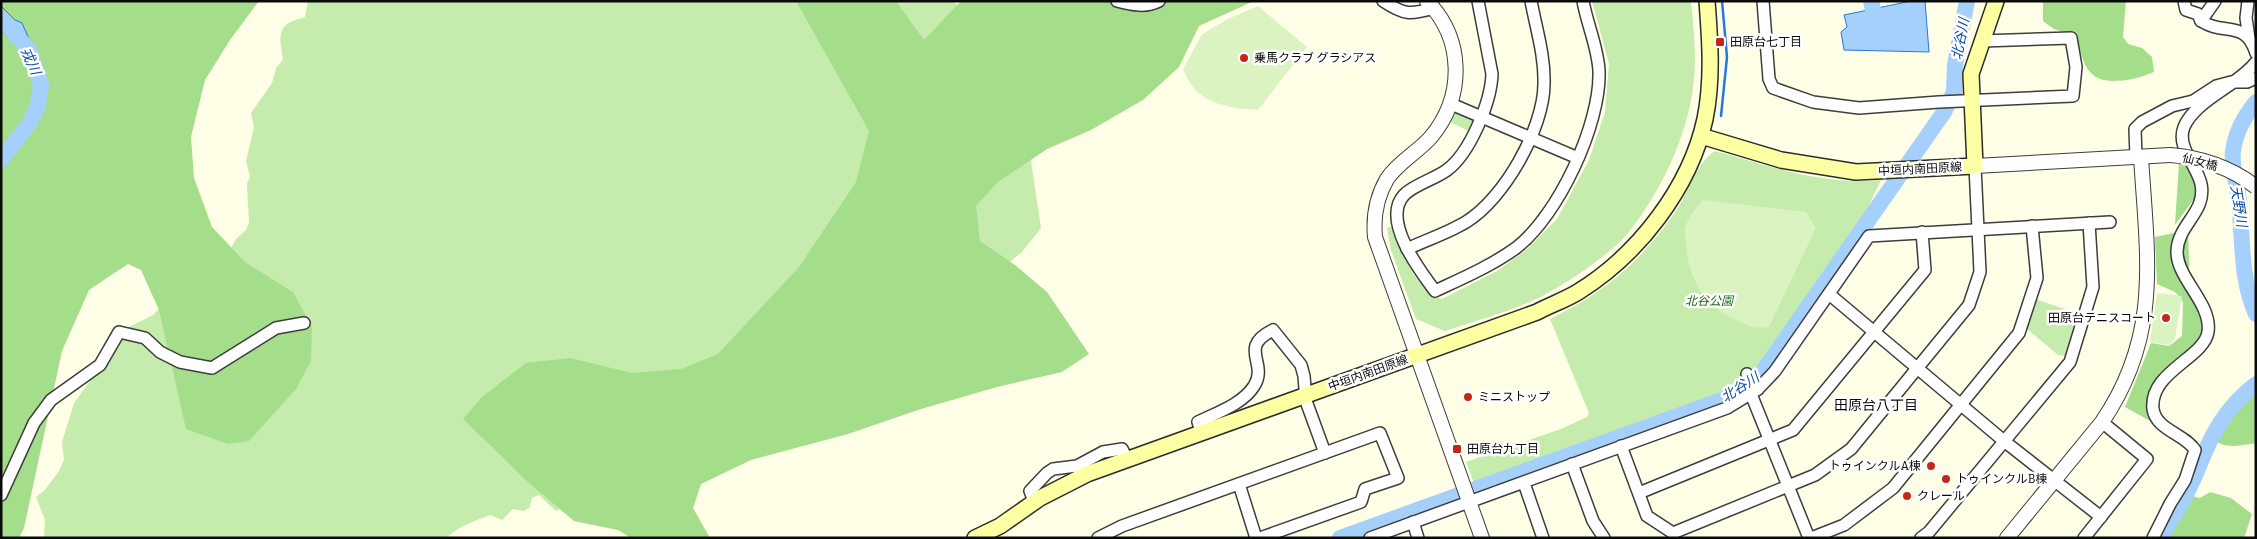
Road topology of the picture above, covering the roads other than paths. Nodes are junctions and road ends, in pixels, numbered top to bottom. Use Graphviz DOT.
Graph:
graph roads {
  1 [pos="1117,1"];
  2 [pos="1159,1"];
  3 [pos="1383,1"];
  4 [pos="1478,1"];
  5 [pos="1531,1"];
  6 [pos="1583,1"];
  7 [pos="1707,1"];
  8 [pos="1763,1"];
  9 [pos="1996,1"];
  10 [pos="2184,1"];
  11 [pos="2215,1"];
  12 [pos="2248,1"];
  13 [pos="1430,5"];
  14 [pos="2201,20"];
  15 [pos="2249,38"];
  16 [pos="1982,41"];
  17 [pos="2256,53"];
  18 [pos="2256,62"];
  19 [pos="2256,78"];
  20 [pos="2231,82"];
  21 [pos="1966,101"];
  22 [pos="1451,104"];
  23 [pos="1481,117"];
  24 [pos="1701,136"];
  25 [pos="1530,138"];
  26 [pos="2139,157"];
  27 [pos="1578,158"];
  28 [pos="1975,166"];
  29 [pos="2256,186"];
  30 [pos="2110,222"];
  31 [pos="2089,223"];
  32 [pos="2032,226"];
  33 [pos="1978,229"];
  34 [pos="1922,232"];
  35 [pos="1407,249"];
  36 [pos="1829,294"];
  37 [pos="304,323"];
  38 [pos="1873,332"];
  39 [pos="1417,355"];
  40 [pos="1918,369"];
  41 [pos="1747,374"];
  42 [pos="1755,390"];
  43 [pos="1305,395"];
  44 [pos="1239,400"];
  45 [pos="1961,404"];
  46 [pos="1247,415"];
  47 [pos="2102,422"];
  48 [pos="1201,432"];
  49 [pos="1770,441"];
  50 [pos="2004,441"];
  51 [pos="1621,446"];
  52 [pos="1325,453"];
  53 [pos="1572,464"];
  54 [pos="2054,480"];
  55 [pos="1524,483"];
  56 [pos="1239,484"];
  57 [pos="1787,486"];
  58 [pos="1639,493"];
  59 [pos="1,495"];
  60 [pos="1469,500"];
  61 [pos="2101,518"];
  62 [pos="1413,522"];
  63 [pos="980,537"];
  64 [pos="1098,538"];
  65 [pos="1258,538"];
  66 [pos="1370,538"];
  67 [pos="1418,538"];
  68 [pos="1482,538"];
  69 [pos="1543,538"];
  70 [pos="1604,538"];
  71 [pos="1810,538"];
  72 [pos="1921,538"];
  73 [pos="2007,538"];
  74 [pos="2084,538"];
  75 [pos="2153,538"];
  1 -- 2 [label="street"];
  3 -- 13 [label="street"];
  4 -- 23 [label="street"];
  5 -- 25 [label="street"];
  6 -- 27 [label="street"];
  7 -- 24 [label="main road, 中垣内南田原線"];
  8 -- 21 [label="street"];
  9 -- 16 [label="main road, 中垣内南田原線"];
  10 -- 14 [label="street"];
  11 -- 14 [label="street"];
  12 -- 15 [label="street"];
  13 -- 22 [label="street"];
  14 -- 15 [label="street"];
  15 -- 17 [label="street"];
  16 -- 21 [label="main road, 中垣内南田原線"];
  16 -- 21 [label="street"];
  18 -- 20 [label="street"];
  19 -- 20 [label="street"];
  20 -- 26 [label="street"];
  20 -- 75 [label="street"];
  21 -- 28 [label="main road, 中垣内南田原線"];
  22 -- 23 [label="street"];
  22 -- 39 [label="street"];
  23 -- 25 [label="street"];
  23 -- 35 [label="street"];
  24 -- 28 [label="main road, 中垣内南田原線"];
  24 -- 39 [label="main road, 中垣内南田原線"];
  25 -- 27 [label="street"];
  25 -- 35 [label="street"];
  26 -- 28 [label="street, 仙女橋"];
  26 -- 29 [label="street, 仙女橋, bridge"];
  26 -- 47 [label="street"];
  27 -- 35 [label="street"];
  28 -- 33 [label="street"];
  30 -- 31 [label="street"];
  31 -- 32 [label="street"];
  31 -- 50 [label="street"];
  32 -- 33 [label="street"];
  32 -- 45 [label="street"];
  33 -- 34 [label="street"];
  33 -- 40 [label="street"];
  34 -- 36 [label="street"];
  34 -- 38 [label="street"];
  36 -- 38 [label="street"];
  36 -- 42 [label="street"];
  37 -- 59 [label="street"];
  38 -- 40 [label="street"];
  38 -- 49 [label="street"];
  39 -- 43 [label="main road, 中垣内南田原線"];
  39 -- 60 [label="street"];
  40 -- 45 [label="street"];
  40 -- 57 [label="street"];
  41 -- 42 [label="street"];
  42 -- 49 [label="street"];
  42 -- 51 [label="street"];
  43 -- 44 [label="street"];
  43 -- 46 [label="main road, 中垣内南田原線"];
  43 -- 52 [label="street"];
  44 -- 46 [label="street"];
  44 -- 48 [label="street"];
  45 -- 50 [label="street"];
  45 -- 71 [label="street"];
  46 -- 48 [label="main road, 中垣内南田原線"];
  47 -- 54 [label="street"];
  47 -- 61 [label="street"];
  48 -- 63 [label="main road, 中垣内南田原線"];
  49 -- 57 [label="street"];
  49 -- 58 [label="street"];
  50 -- 54 [label="street"];
  50 -- 72 [label="street"];
  51 -- 53 [label="street"];
  51 -- 58 [label="street"];
  52 -- 56 [label="street"];
  52 -- 65 [label="street"];
  53 -- 55 [label="street"];
  53 -- 70 [label="street"];
  54 -- 61 [label="street"];
  54 -- 73 [label="street"];
  55 -- 60 [label="street"];
  55 -- 69 [label="street"];
  56 -- 64 [label="street"];
  56 -- 65 [label="street"];
  57 -- 58 [label="street"];
  57 -- 71 [label="street"];
  60 -- 62 [label="street"];
  60 -- 68 [label="street"];
  61 -- 74 [label="street"];
  62 -- 66 [label="street"];
  62 -- 67 [label="street"];
}
